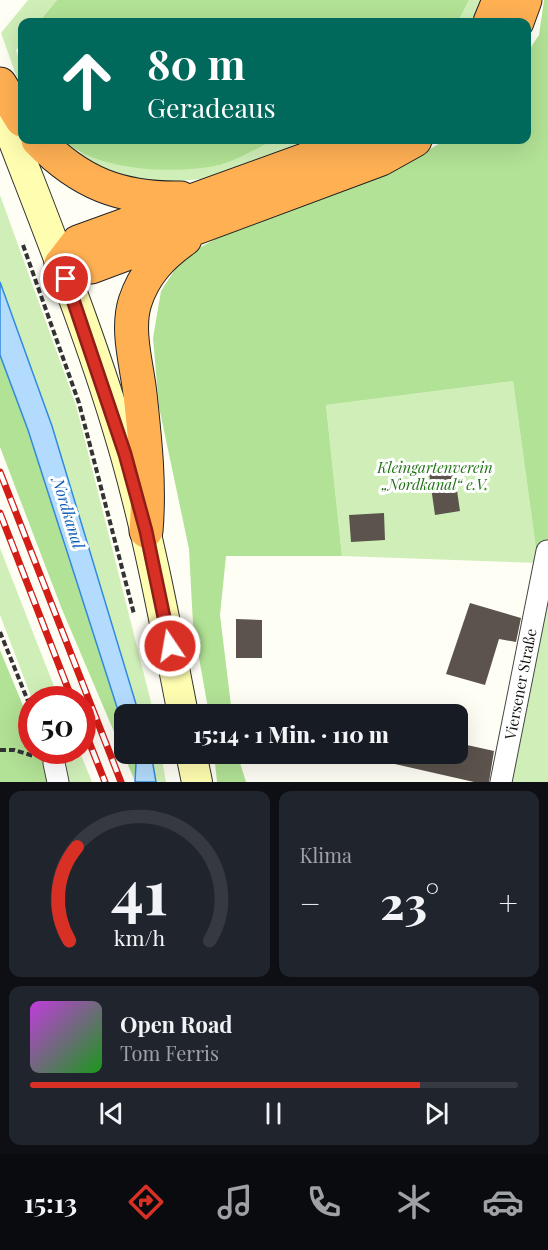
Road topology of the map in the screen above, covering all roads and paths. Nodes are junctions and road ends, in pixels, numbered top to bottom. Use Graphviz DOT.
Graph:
graph roads {
  1 [pos="499,0"];
  2 [pos="525,0"];
  3 [pos="492,18"];
  4 [pos="518,18"];
  5 [pos="0,84"];
  6 [pos="0,105"];
  7 [pos="18,113"];
  8 [pos="42,144"];
  9 [pos="351,144"];
  10 [pos="408,144"];
  11 [pos="205,210"];
  12 [pos="20,235"];
  13 [pos="61,264"];
  14 [pos="146,531"];
  15 [pos="547,551"];
  16 [pos="136,624"];
  17 [pos="0,632"];
  18 [pos="22,686"];
  19 [pos="181,704"];
  20 [pos="0,750"];
  21 [pos="193,764"];
  22 [pos="56,773"];
  23 [pos="197,782"];
  24 [pos="501,782"];
  1 -- 3 [label="highway"];
  2 -- 4 [label="highway"];
  5 -- 7 [label="highway"];
  6 -- 13 [label="main road"];
  8 -- 11 [label="highway"];
  9 -- 11 [label="highway"];
  10 -- 11 [label="highway"];
  11 -- 13 [label="highway"];
  11 -- 14 [label="highway"];
  12 -- 16 [label="path"];
  13 -- 14 [label="main road"];
  14 -- 19 [label="main road"];
  15 -- 24 [label="street, Viersener Straße"];
  17 -- 18 [label="path"];
  20 -- 22 [label="path"];
  21 -- 23 [label="main road"];
}
